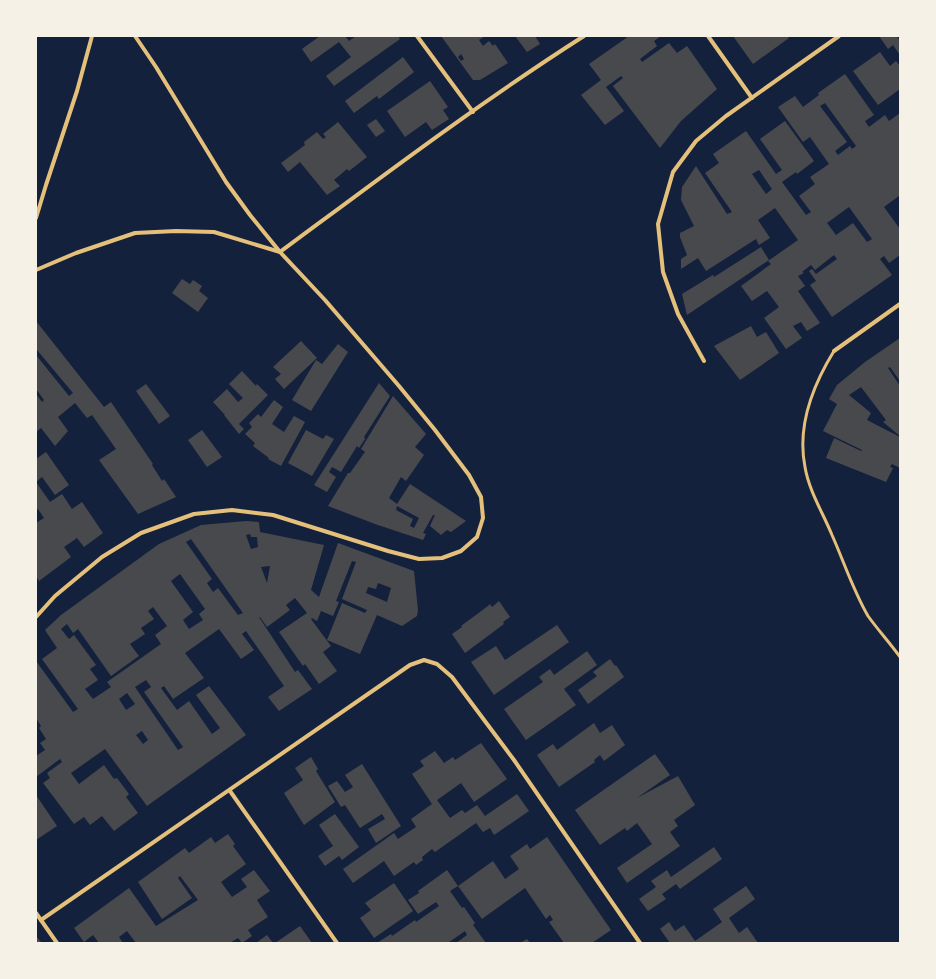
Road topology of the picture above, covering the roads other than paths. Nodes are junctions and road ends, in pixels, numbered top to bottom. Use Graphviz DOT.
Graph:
graph roads {
  1 [pos="92,36"];
  2 [pos="135,36"];
  3 [pos="417,36"];
  4 [pos="584,36"];
  5 [pos="708,36"];
  6 [pos="839,36"];
  7 [pos="752,98"];
  8 [pos="473,112"];
  9 [pos="36,218"];
  10 [pos="280,252"];
  11 [pos="36,270"];
  12 [pos="900,304"];
  13 [pos="834,351"];
  14 [pos="704,361"];
  15 [pos="36,617"];
  16 [pos="900,657"];
  17 [pos="230,791"];
  18 [pos="36,913"];
  19 [pos="41,920"];
  20 [pos="57,943"];
  21 [pos="337,943"];
  22 [pos="640,943"];
  1 -- 9 [label="street"];
  2 -- 10 [label="street"];
  3 -- 8 [label="street"];
  4 -- 8 [label="street"];
  5 -- 7 [label="street"];
  6 -- 7 [label="street"];
  7 -- 14 [label="street"];
  8 -- 10 [label="street"];
  10 -- 11 [label="street"];
  10 -- 15 [label="street"];
  12 -- 13 [label="street"];
  13 -- 16 [label="lane"];
  17 -- 19 [label="street"];
  17 -- 21 [label="street"];
  17 -- 22 [label="street"];
  18 -- 19 [label="street"];
  19 -- 20 [label="street"];
}
